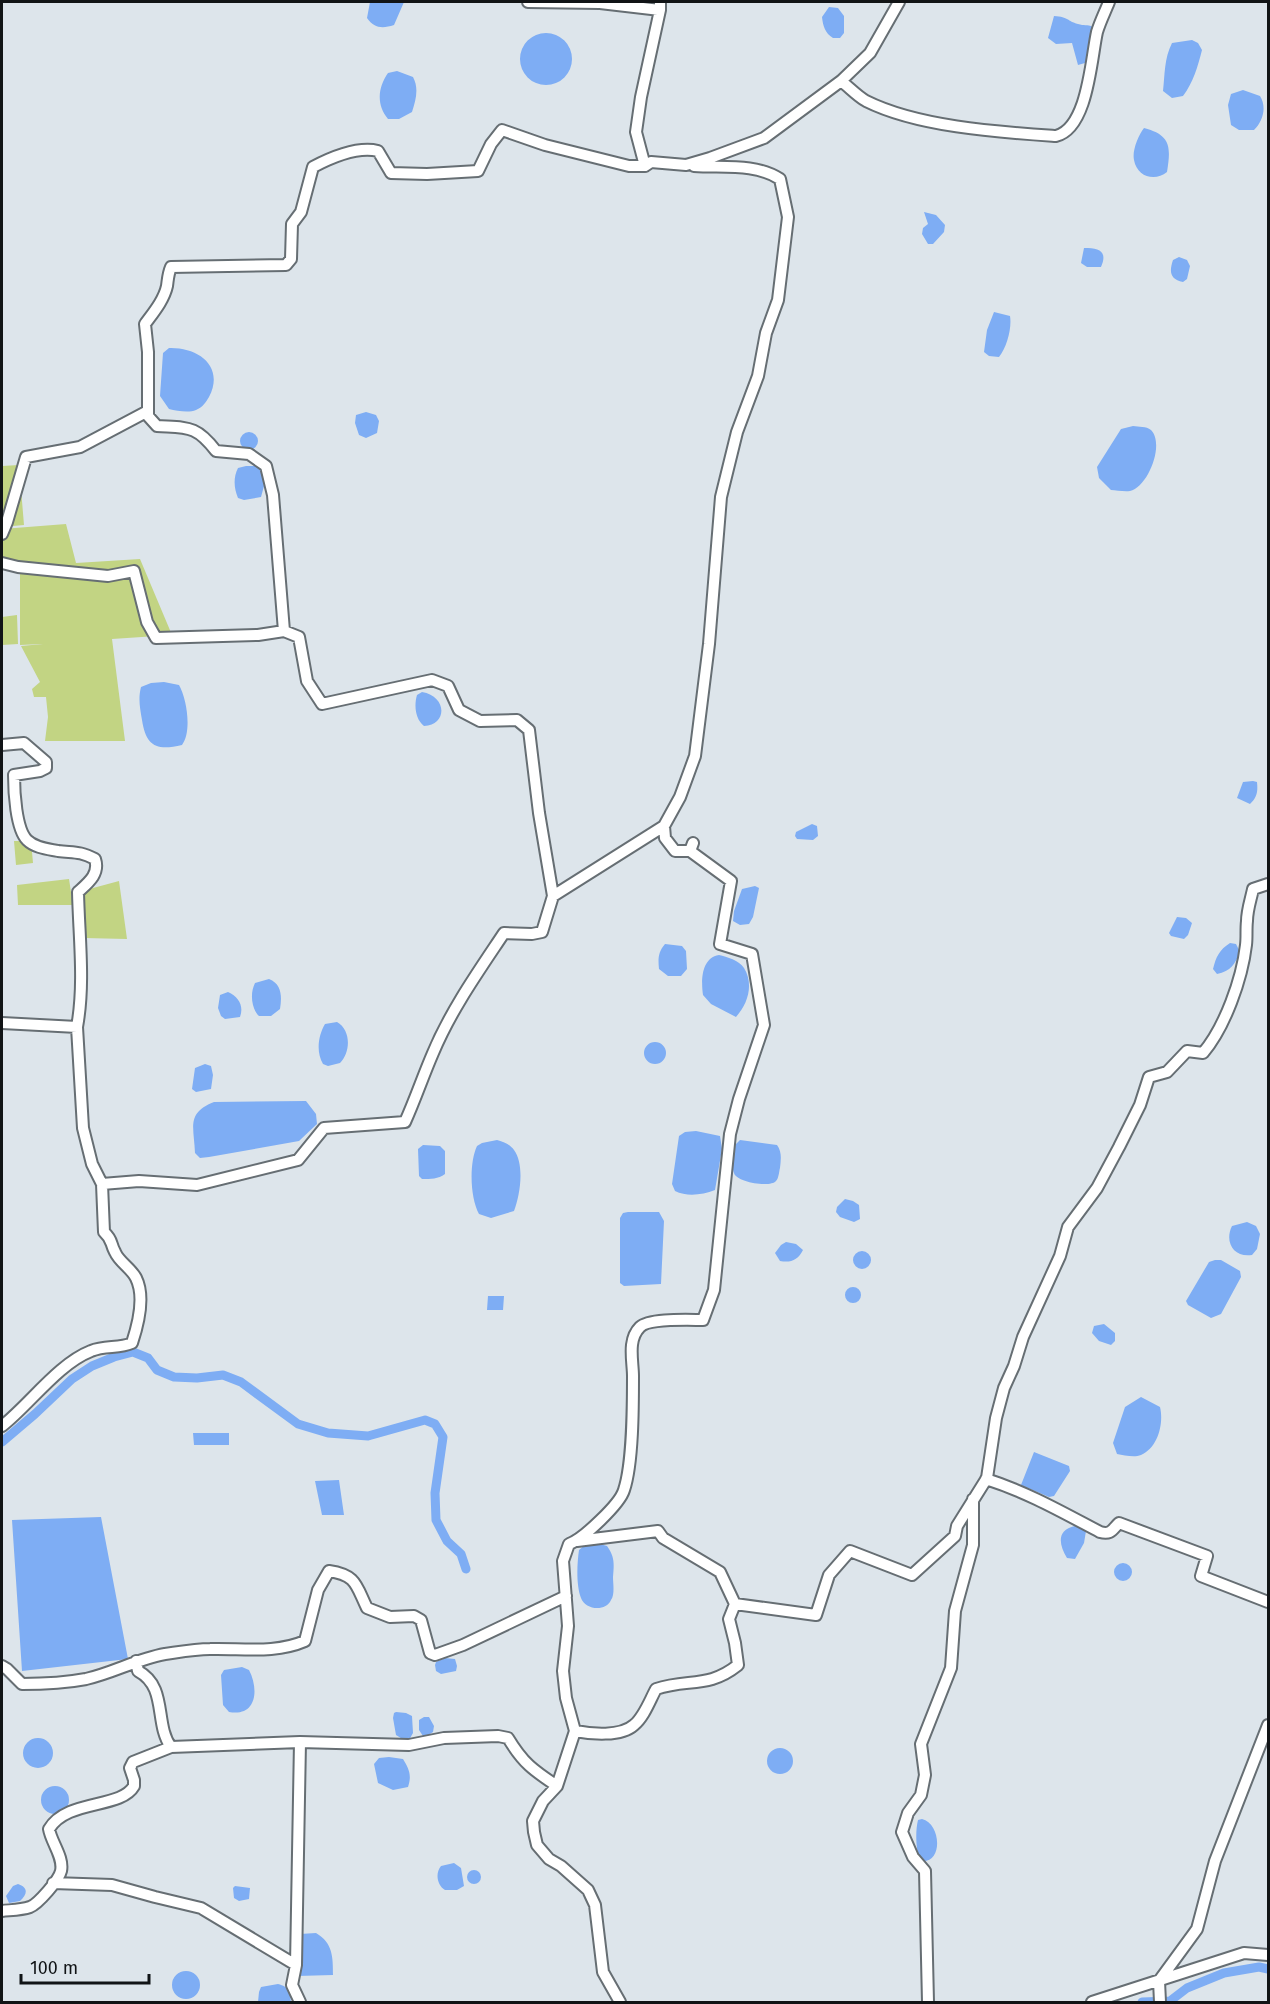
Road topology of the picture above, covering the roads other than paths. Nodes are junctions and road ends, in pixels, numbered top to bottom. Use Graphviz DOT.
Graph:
graph roads {
  1 [pos="528,2"];
  2 [pos="899,2"];
  3 [pos="1109,2"];
  4 [pos="660,6"];
  5 [pos="841,81"];
  6 [pos="687,165"];
  7 [pos="645,166"];
  8 [pos="148,411"];
  9 [pos="2,534"];
  10 [pos="2,562"];
  11 [pos="285,631"];
  12 [pos="2,745"];
  13 [pos="664,826"];
  14 [pos="1269,884"];
  15 [pos="553,896"];
  16 [pos="2,1023"];
  17 [pos="77,1027"];
  18 [pos="102,1184"];
  19 [pos="2,1426"];
  20 [pos="986,1479"];
  21 [pos="973,1498"];
  22 [pos="577,1541"];
  23 [pos="566,1596"];
  24 [pos="1269,1602"];
  25 [pos="735,1604"];
  26 [pos="136,1661"];
  27 [pos="2,1663"];
  28 [pos="1269,1725"];
  29 [pos="575,1731"];
  30 [pos="300,1742"];
  31 [pos="171,1747"];
  32 [pos="557,1786"];
  33 [pos="53,1883"];
  34 [pos="2,1911"];
  35 [pos="1269,1955"];
  36 [pos="296,1965"];
  37 [pos="1159,1981"];
  38 [pos="1160,1999"];
  39 [pos="300,2002"];
  40 [pos="620,2002"];
  41 [pos="928,2002"];
  42 [pos="1092,2002"];
  1 -- 4 [label="street"];
  2 -- 5 [label="street"];
  3 -- 5 [label="street"];
  4 -- 7 [label="street"];
  5 -- 6 [label="street"];
  6 -- 7 [label="street"];
  6 -- 13 [label="street"];
  7 -- 8 [label="street"];
  8 -- 9 [label="street"];
  8 -- 11 [label="street"];
  10 -- 11 [label="street"];
  11 -- 15 [label="street"];
  12 -- 17 [label="street"];
  13 -- 15 [label="street"];
  13 -- 22 [label="street"];
  14 -- 20 [label="street"];
  15 -- 18 [label="street"];
  16 -- 17 [label="street"];
  17 -- 18 [label="street"];
  18 -- 19 [label="street"];
  20 -- 21 [label="street"];
  20 -- 24 [label="street"];
  21 -- 25 [label="street"];
  21 -- 41 [label="street"];
  22 -- 23 [label="street"];
  22 -- 25 [label="street"];
  23 -- 26 [label="street"];
  23 -- 29 [label="street"];
  25 -- 29 [label="street"];
  26 -- 27 [label="street"];
  26 -- 31 [label="street"];
  28 -- 37 [label="street"];
  29 -- 32 [label="street"];
  30 -- 31 [label="street"];
  30 -- 32 [label="street"];
  30 -- 36 [label="street"];
  31 -- 33 [label="street"];
  32 -- 40 [label="street"];
  33 -- 34 [label="street"];
  33 -- 36 [label="street"];
  35 -- 37 [label="street"];
  36 -- 39 [label="street"];
  37 -- 38 [label="street"];
  37 -- 42 [label="street"];
}
